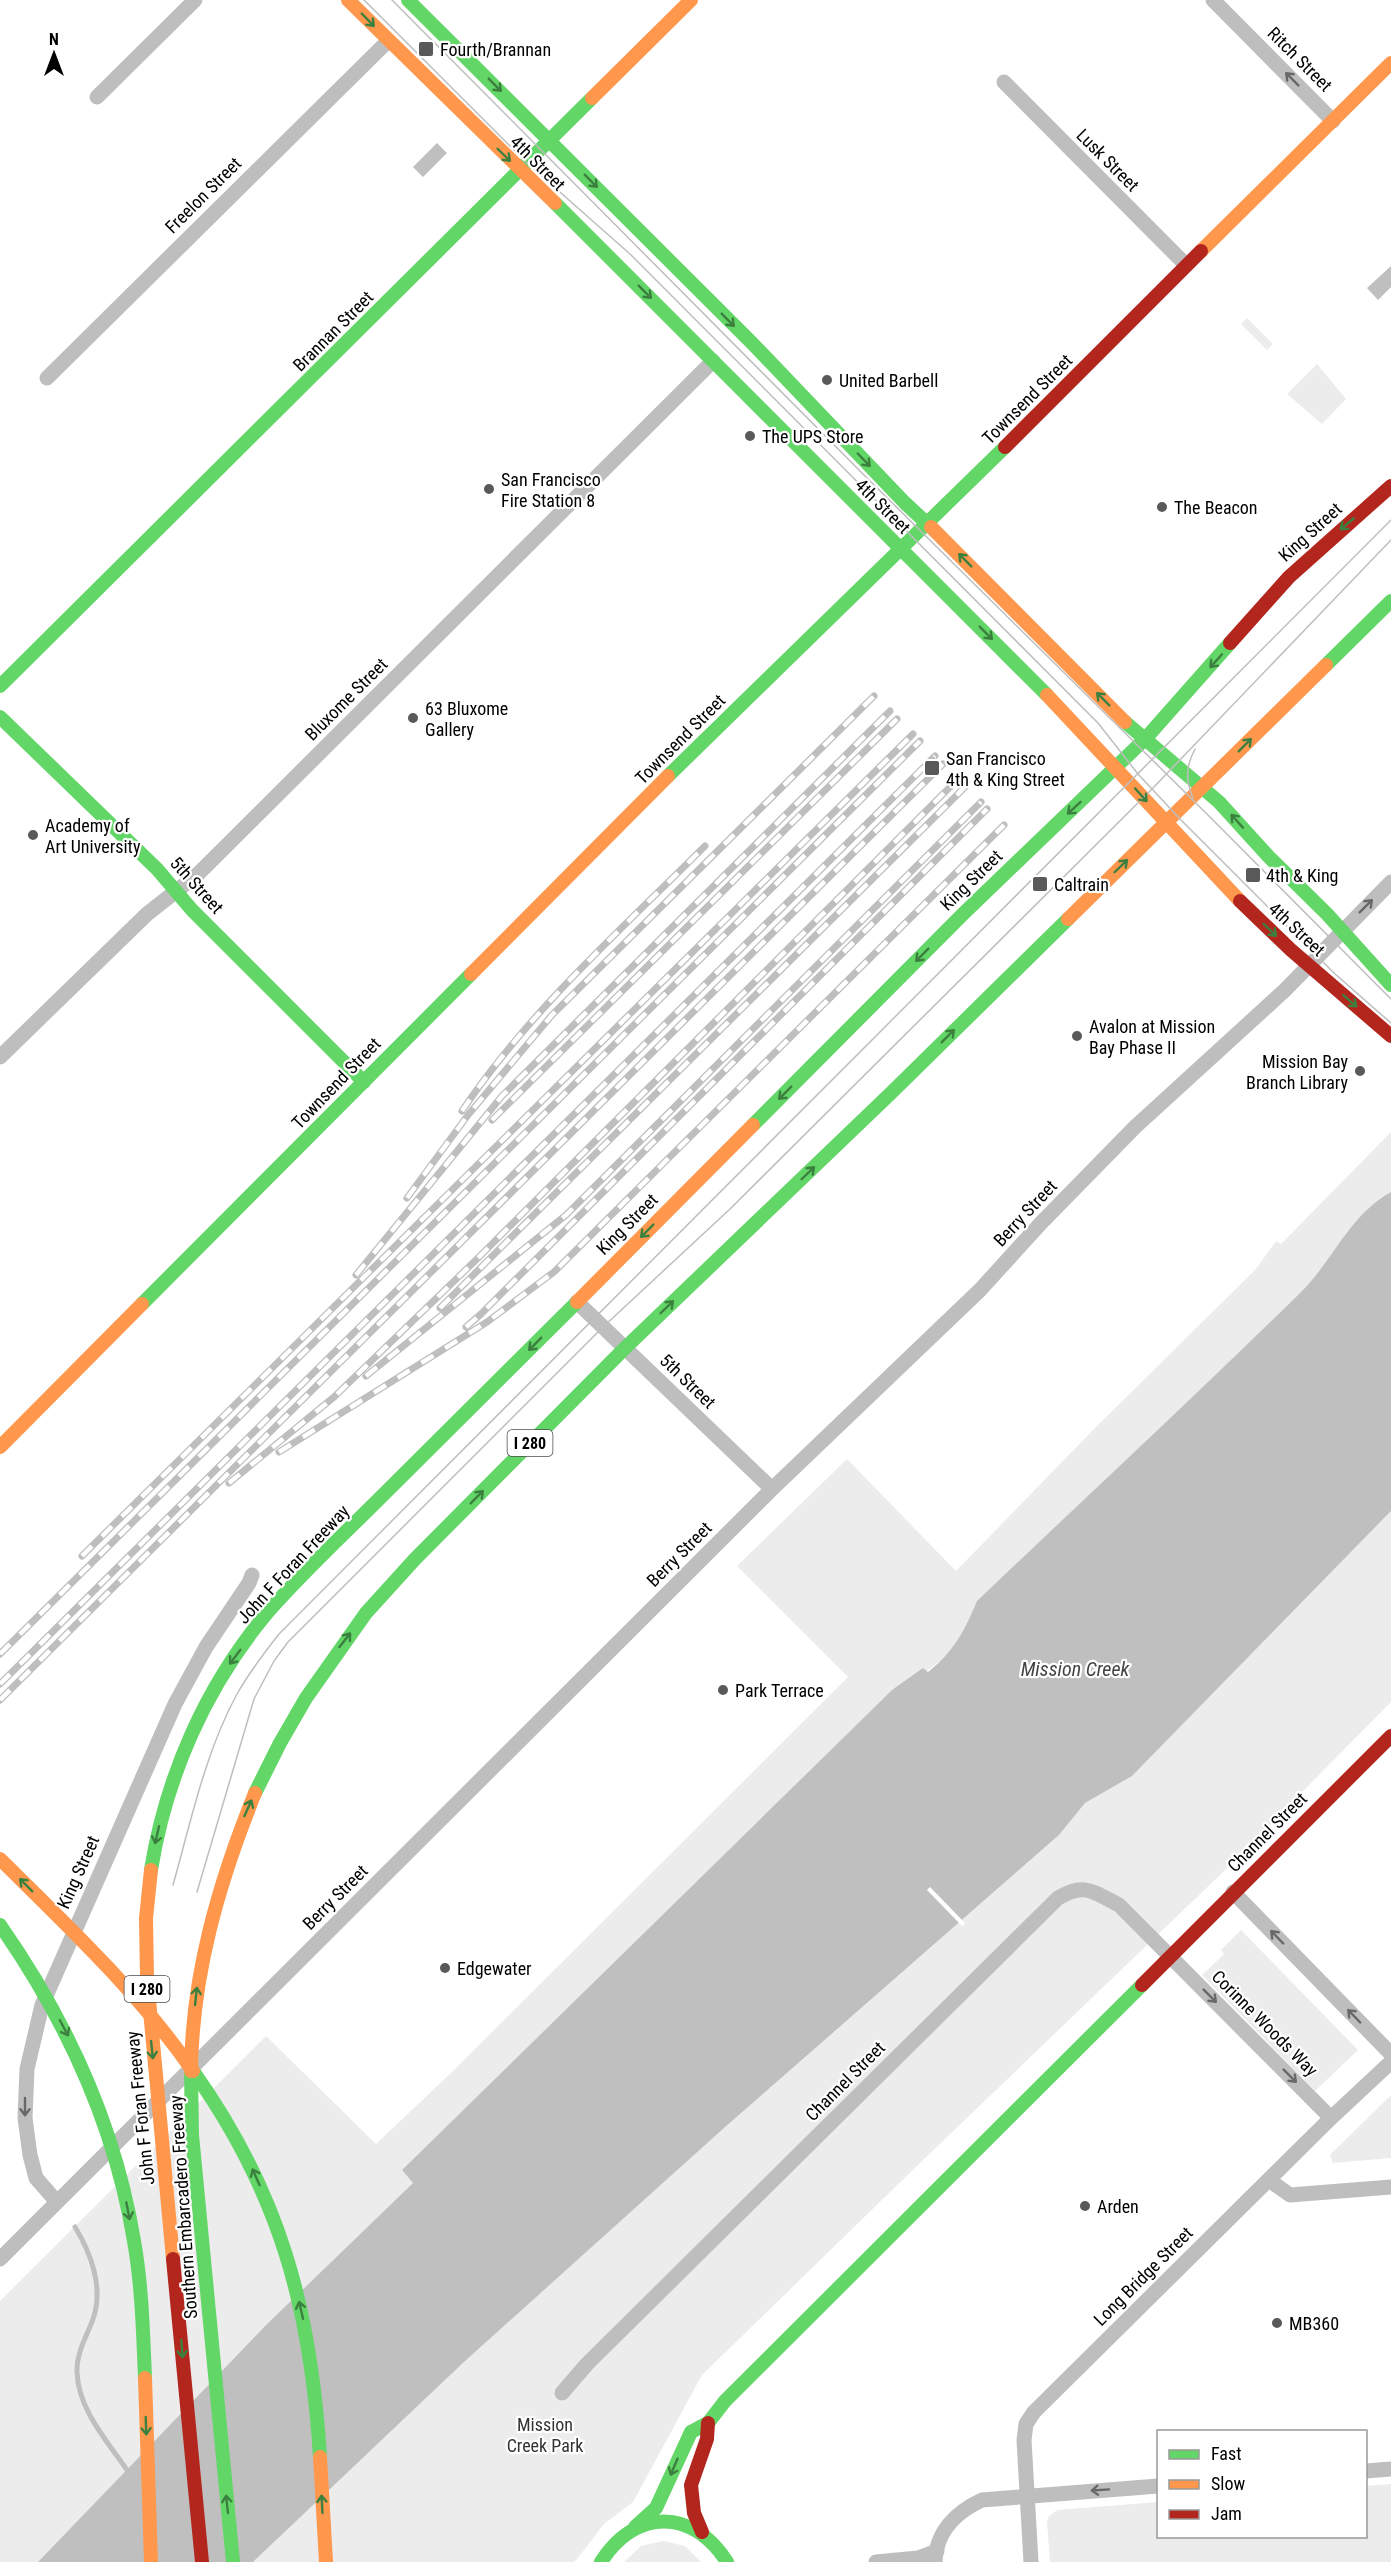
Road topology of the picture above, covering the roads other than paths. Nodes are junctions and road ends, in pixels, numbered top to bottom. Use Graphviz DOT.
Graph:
graph roads {
  1 [pos="195,0"];
  2 [pos="348,0"];
  3 [pos="690,0"];
  4 [pos="1213,0"];
  5 [pos="417,3"];
  6 [pos="388,40"];
  7 [pos="1391,63"];
  8 [pos="1004,81"];
  9 [pos="97,97"];
  10 [pos="1333,121"];
  11 [pos="550,140"];
  12 [pos="520,171"];
  13 [pos="1186,265"];
  14 [pos="713,361"];
  15 [pos="47,378"];
  16 [pos="1391,486"];
  17 [pos="926,523"];
  18 [pos="899,548"];
  19 [pos="1391,601"];
  20 [pos="0,686"];
  21 [pos="0,717"];
  22 [pos="1146,738"];
  23 [pos="1116,767"];
  24 [pos="1204,786"];
  25 [pos="1166,823"];
  26 [pos="1391,882"];
  27 [pos="176,891"];
  28 [pos="1342,931"];
  29 [pos="1310,965"];
  30 [pos="1391,985"];
  31 [pos="1391,1036"];
  32 [pos="0,1057"];
  33 [pos="364,1082"];
  34 [pos="577,1302"];
  35 [pos="625,1348"];
  36 [pos="0,1447"];
  37 [pos="772,1489"];
  38 [pos="252,1575"];
  39 [pos="1391,1736"];
  40 [pos="0,1859"];
  41 [pos="1233,1892"];
  42 [pos="0,1925"];
  43 [pos="1171,1956"];
  44 [pos="1391,2054"];
  45 [pos="1391,2062"];
  46 [pos="1331,2118"];
  47 [pos="1269,2180"];
  48 [pos="1391,2187"];
  49 [pos="57,2202"];
  50 [pos="0,2259"];
  51 [pos="562,2393"];
  52 [pos="708,2422"];
  53 [pos="1391,2469"];
  54 [pos="1367,2471"];
  55 [pos="1157,2486"];
  56 [pos="1026,2496"];
  57 [pos="635,2527"];
  58 [pos="702,2532"];
  59 [pos="724,2556"];
  60 [pos="936,2556"];
  61 [pos="151,2562"];
  62 [pos="202,2562"];
  63 [pos="232,2562"];
  64 [pos="326,2562"];
  65 [pos="601,2562"];
  66 [pos="737,2562"];
  67 [pos="876,2562"];
  68 [pos="1031,2562"];
  1 -- 9 [label="street"];
  2 -- 6 [label="main road, 4th Street, one-way"];
  3 -- 11 [label="main road, Brannan Street"];
  10 -- 4 [label="street, Ritch Street, one-way"];
  5 -- 11 [label="main road, 4th Street, one-way"];
  6 -- 12 [label="main road, 4th Street, one-way"];
  6 -- 15 [label="street, Freelon Street"];
  7 -- 10 [label="main road, Townsend Street"];
  8 -- 13 [label="street, Lusk Street"];
  10 -- 13 [label="main road, Townsend Street"];
  11 -- 12 [label="main road, Brannan Street"];
  11 -- 17 [label="main road, 4th Street, one-way"];
  12 -- 14 [label="main road, 4th Street, one-way"];
  12 -- 20 [label="main road, Brannan Street"];
  13 -- 17 [label="main road, Townsend Street"];
  14 -- 18 [label="main road, 4th Street"];
  14 -- 27 [label="street, Bluxome Street"];
  16 -- 22 [label="main road, King Street, one-way"];
  17 -- 18 [label="main road, Townsend Street"];
  22 -- 17 [label="main road, 4th Street, one-way"];
  18 -- 23 [label="main road, 4th Street, one-way"];
  18 -- 33 [label="main road, Townsend Street"];
  24 -- 19 [label="main road, one-way"];
  21 -- 27 [label="main road, 5th Street"];
  22 -- 23 [label="main road, King Street"];
  22 -- 24 [label="main road, 4th Street"];
  23 -- 25 [label="main road, 4th Street, one-way"];
  23 -- 34 [label="main road, King Street, one-way"];
  24 -- 25 [label="main road"];
  28 -- 24 [label="main road, 4th Street, one-way"];
  25 -- 29 [label="main road, 4th Street, one-way"];
  35 -- 25 [label="main road, one-way"];
  28 -- 26 [label="street, Berry Street, one-way"];
  27 -- 32 [label="street, Bluxome Street"];
  27 -- 33 [label="main road, 5th Street"];
  28 -- 29 [label="street, Berry Street"];
  28 -- 30 [label="main road, 4th Street"];
  29 -- 31 [label="main road, 4th Street, one-way"];
  29 -- 37 [label="street, Berry Street"];
  33 -- 36 [label="main road, Townsend Street"];
  34 -- 35 [label="street, 5th Street"];
  34 -- 62 [label="main road, John F Foran Freeway / I 280, one-way"];
  35 -- 37 [label="street, 5th Street"];
  63 -- 35 [label="main road, Southern Embarcadero Freeway / I 280, one-way"];
  37 -- 49 [label="street, Berry Street"];
  38 -- 49 [label="street, King Street, one-way"];
  39 -- 41 [label="main road, Channel Street"];
  64 -- 40 [label="main road, one-way"];
  41 -- 43 [label="main road, Channel Street"];
  44 -- 41 [label="street, one-way"];
  42 -- 61 [label="main road, one-way"];
  43 -- 46 [label="street, Corinne Woods Way, one-way"];
  43 -- 51 [label="street, Channel Street"];
  43 -- 52 [label="main road, Channel Street"];
  45 -- 46 [label="street, Long Bridge Street"];
  46 -- 47 [label="street, Long Bridge Street"];
  47 -- 48 [label="street"];
  47 -- 56 [label="street, Long Bridge Street"];
  49 -- 50 [label="street, Berry Street"];
  52 -- 57 [label="main road, Channel Street, one-way"];
  52 -- 58 [label="main road, Channel Street"];
  53 -- 54 [label="street"];
  55 -- 56 [label="street, one-way"];
  56 -- 60 [label="street"];
  56 -- 68 [label="street, Long Bridge Street"];
  57 -- 58 [label="main road"];
  57 -- 65 [label="main road, Channel Street"];
  58 -- 59 [label="main road"];
  59 -- 66 [label="street"];
  60 -- 67 [label="street"];
}
